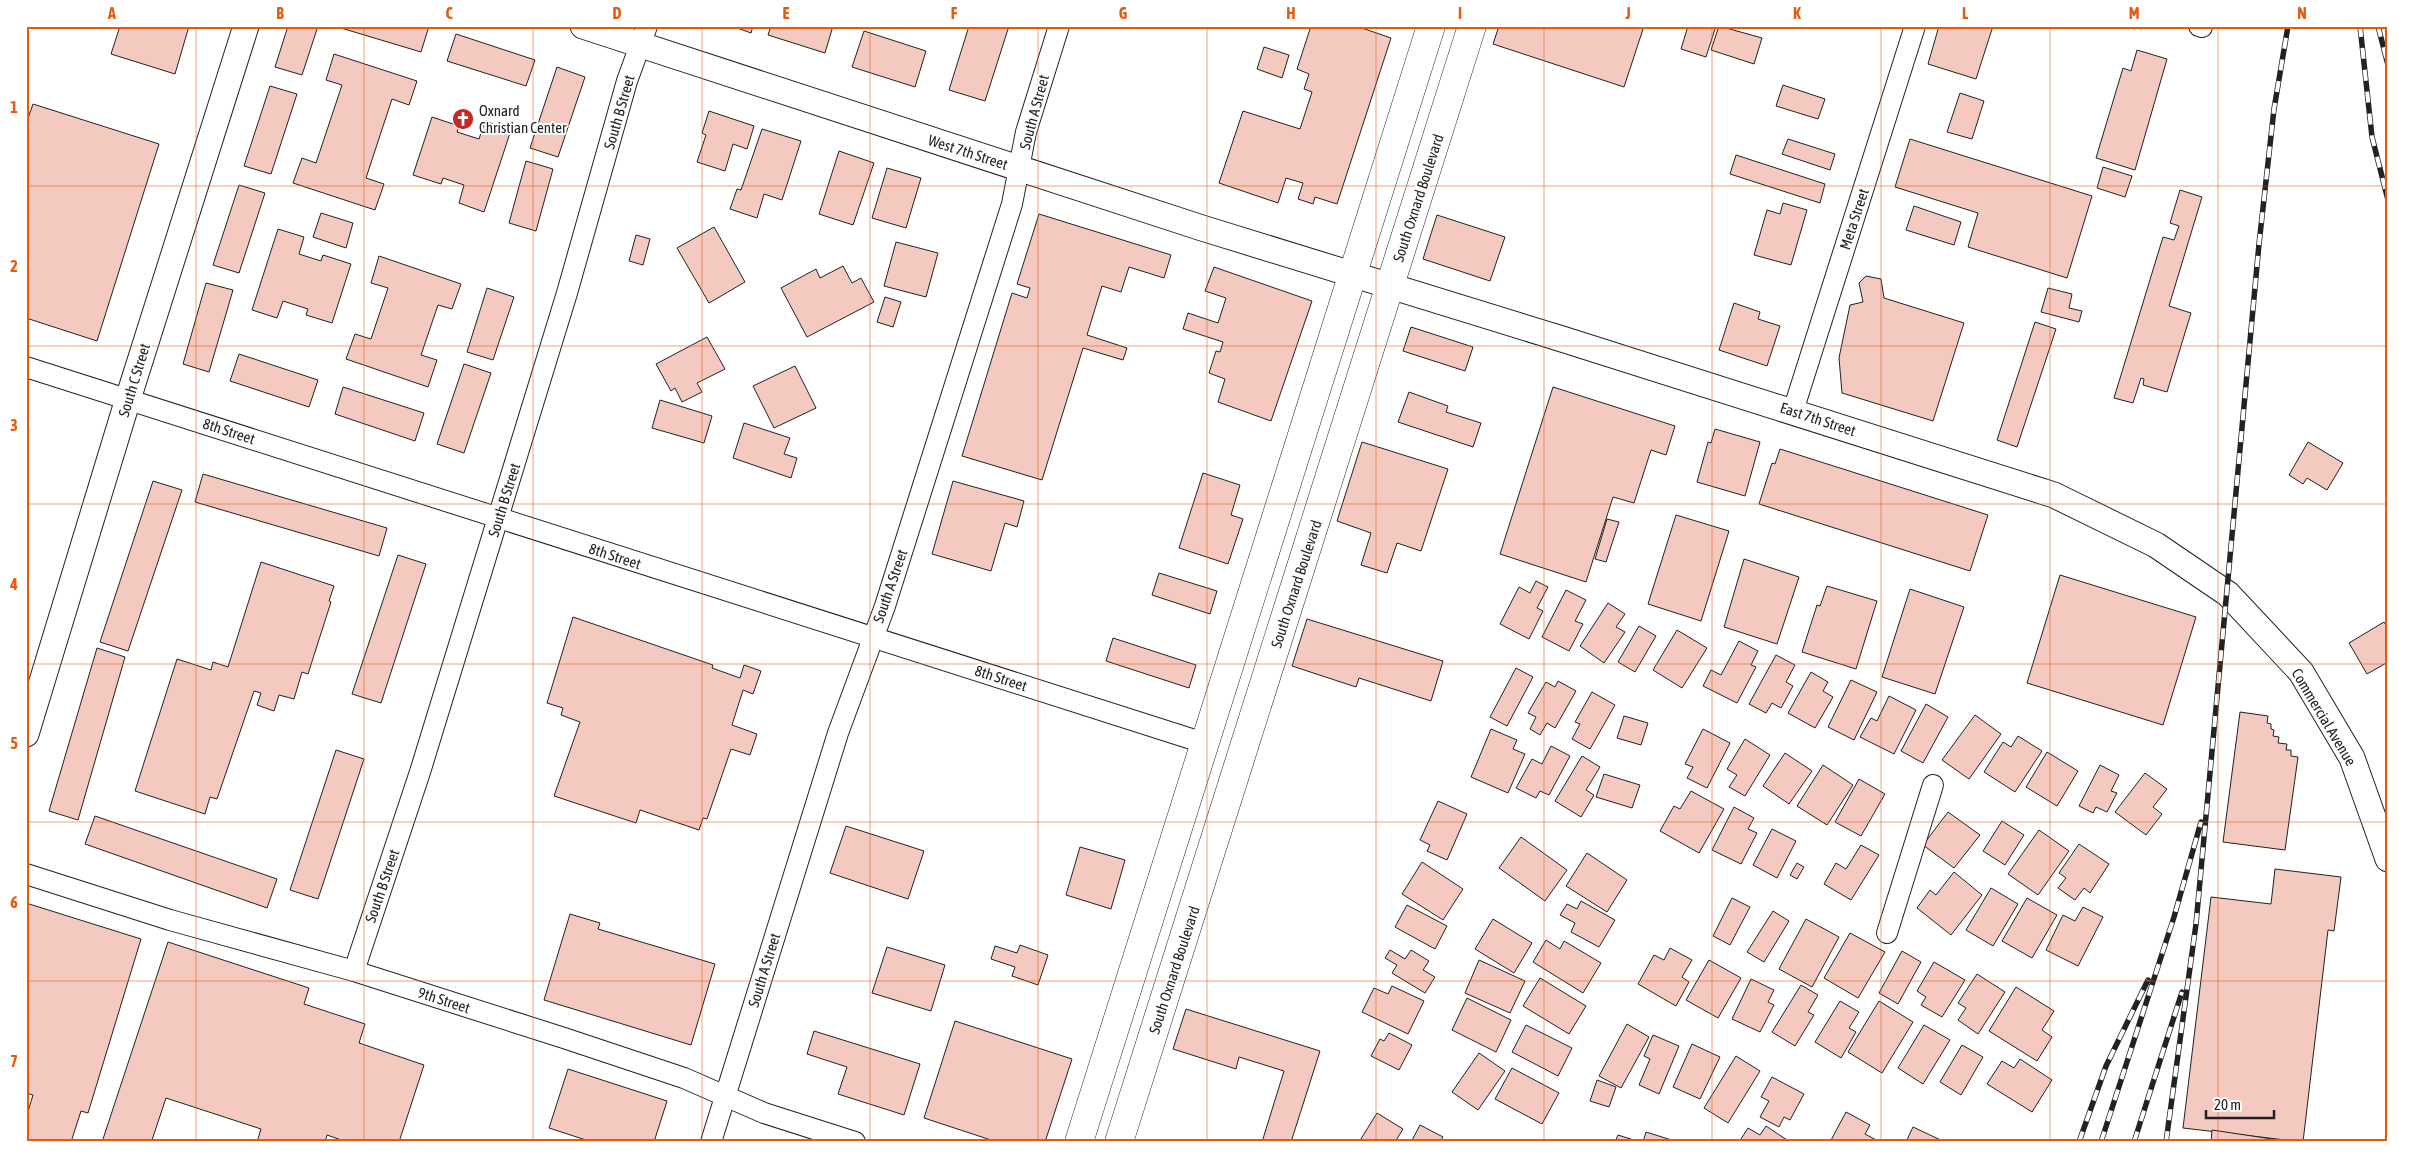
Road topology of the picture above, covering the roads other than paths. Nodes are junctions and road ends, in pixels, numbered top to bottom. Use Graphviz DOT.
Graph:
graph roads {
  1 [pos="246,26"];
  2 [pos="583,26"];
  3 [pos="1059,26"];
  4 [pos="1431,26"];
  5 [pos="1472,26"];
  6 [pos="1915,26"];
  7 [pos="644,35"];
  8 [pos="1019,169"];
  9 [pos="1354,275"];
  10 [pos="1390,286"];
  11 [pos="26,367"];
  12 [pos="128,399"];
  13 [pos="1793,411"];
  14 [pos="498,519"];
  15 [pos="2228,594"];
  16 [pos="872,637"];
  17 [pos="26,734"];
  18 [pos="1204,743"];
  19 [pos="1933,784"];
  20 [pos="2388,859"];
  21 [pos="26,874"];
  22 [pos="1888,933"];
  23 [pos="354,971"];
  24 [pos="725,1096"];
  25 [pos="710,1142"];
  26 [pos="855,1142"];
  27 [pos="1079,1142"];
  28 [pos="1120,1142"];
  1 -- 12 [label="street, South C Street"];
  2 -- 7 [label="street, West 7th Street"];
  3 -- 8 [label="street, South A Street"];
  4 -- 9 [label="main road"];
  5 -- 10 [label="main road, South Oxnard Boulevard"];
  6 -- 13 [label="street, Meta Street"];
  7 -- 8 [label="street, West 7th Street"];
  7 -- 14 [label="street, South B Street"];
  8 -- 9 [label="street, West 7th Street"];
  8 -- 16 [label="street, South A Street"];
  9 -- 10 [label="street, West 7th Street"];
  9 -- 18 [label="main road"];
  10 -- 13 [label="street, East 7th Street"];
  10 -- 28 [label="main road, South Oxnard Boulevard"];
  11 -- 12 [label="street, 8th Street"];
  12 -- 14 [label="street, 8th Street"];
  12 -- 17 [label="street, South C Street"];
  13 -- 15 [label="street, East 7th Street"];
  14 -- 16 [label="street, 8th Street"];
  14 -- 23 [label="street, South B Street"];
  15 -- 20 [label="street, Commercial Avenue"];
  16 -- 18 [label="street, 8th Street"];
  16 -- 24 [label="street, South A Street"];
  18 -- 27 [label="main road"];
  19 -- 22 [label="street"];
  21 -- 23 [label="street, 9th Street"];
  23 -- 24 [label="street, 9th Street"];
  24 -- 25 [label="street, South A Street"];
  24 -- 26 [label="street, 9th Street"];
}
